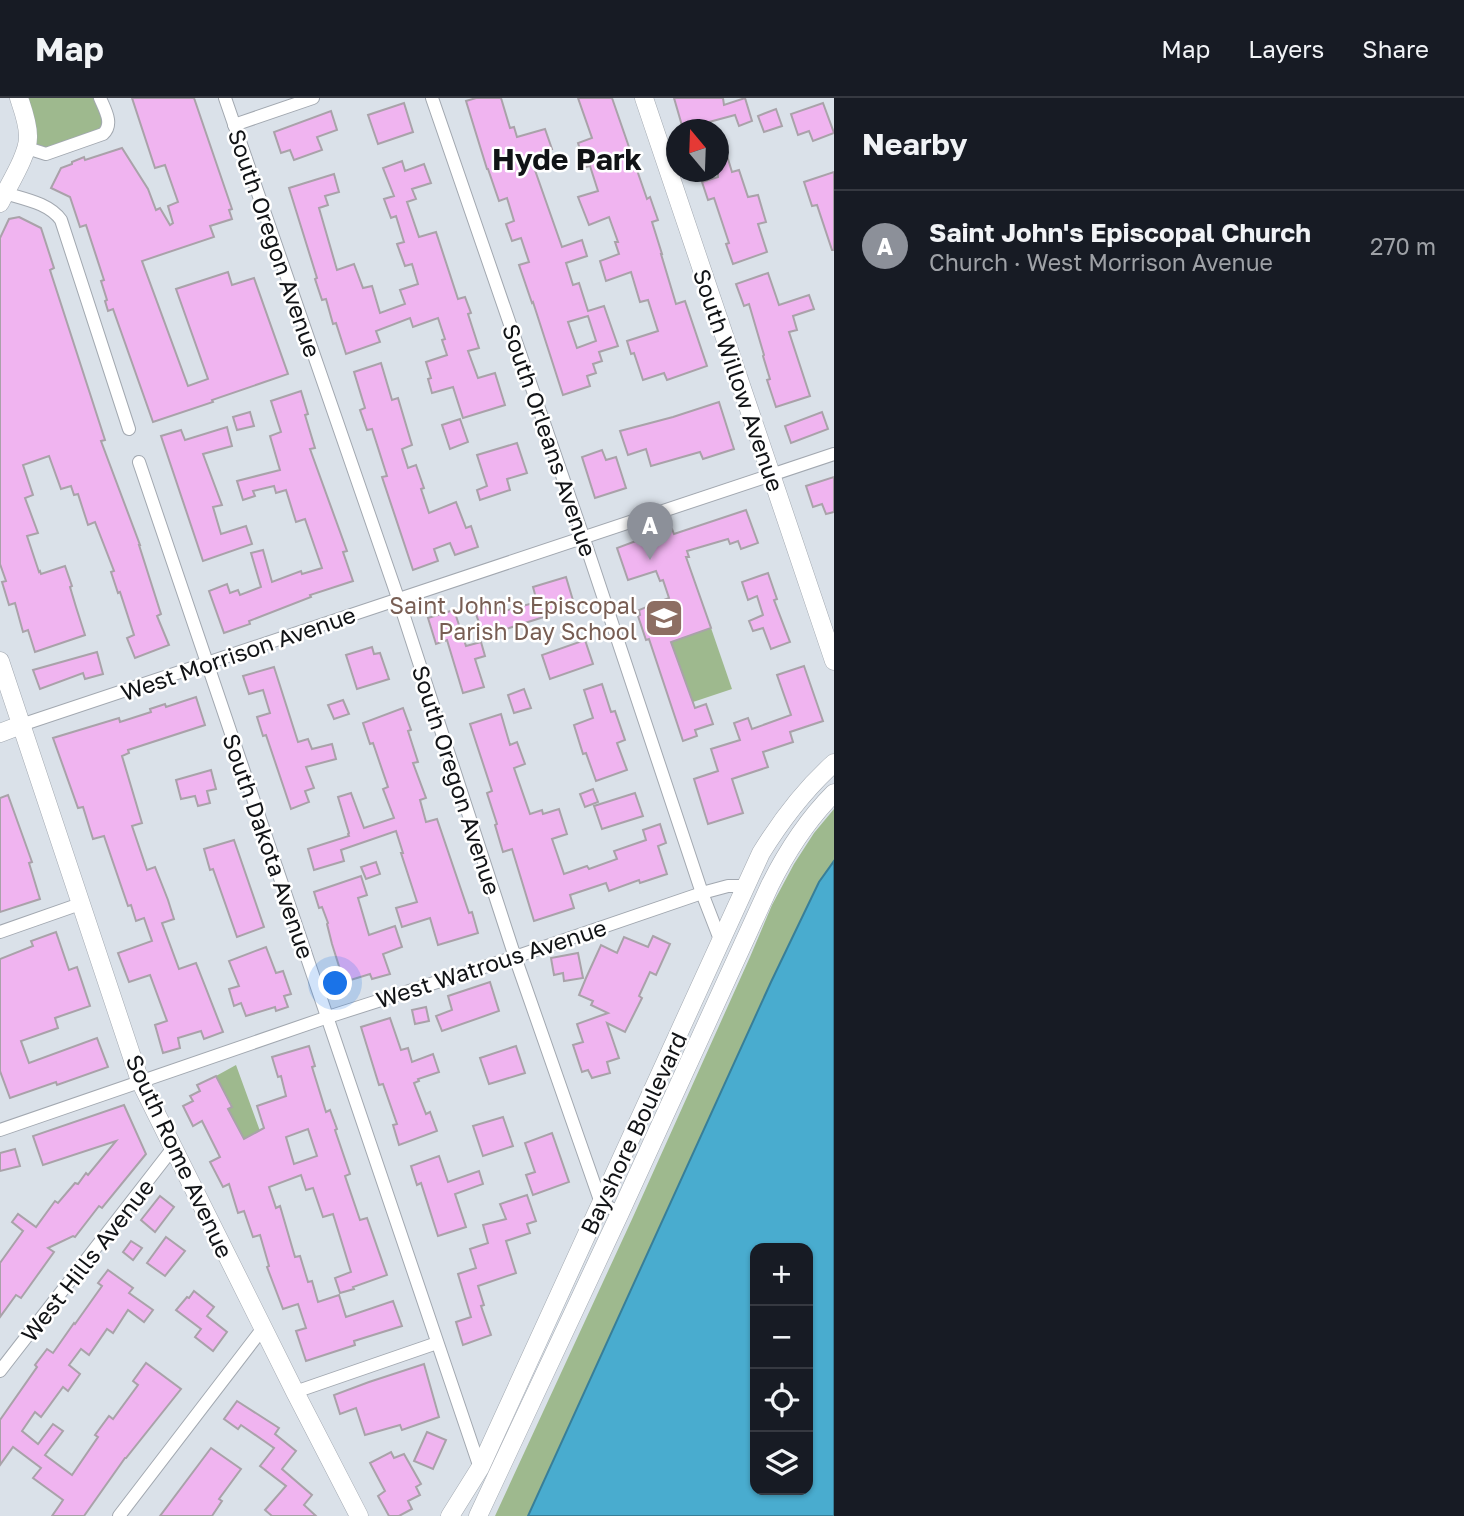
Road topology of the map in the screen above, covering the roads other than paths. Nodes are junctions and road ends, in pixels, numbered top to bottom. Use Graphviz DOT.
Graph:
graph roads {
  1 [pos="19,98"];
  2 [pos="100,98"];
  3 [pos="225,98"];
  4 [pos="313,98"];
  5 [pos="432,98"];
  6 [pos="644,98"];
  7 [pos="234,125"];
  8 [pos="27,148"];
  9 [pos="3,198"];
  10 [pos="129,429"];
  11 [pos="834,454"];
  12 [pos="139,462"];
  13 [pos="771,475"];
  14 [pos="584,538"];
  15 [pos="398,598"];
  16 [pos="0,661"];
  17 [pos="834,661"];
  18 [pos="207,664"];
  19 [pos="21,726"];
  20 [pos="0,733"];
  21 [pos="834,763"];
  22 [pos="834,793"];
  23 [pos="746,886"];
  24 [pos="702,893"];
  25 [pos="80,904"];
  26 [pos="0,932"];
  27 [pos="721,942"];
  28 [pos="515,957"];
  29 [pos="328,1017"];
  30 [pos="140,1081"];
  31 [pos="0,1130"];
  32 [pos="173,1148"];
  33 [pos="601,1203"];
  34 [pos="620,1213"];
  35 [pos="263,1328"];
  36 [pos="437,1343"];
  37 [pos="0,1371"];
  38 [pos="295,1392"];
  39 [pos="480,1468"];
  40 [pos="119,1516"];
  41 [pos="359,1516"];
  42 [pos="450,1516"];
  43 [pos="478,1516"];
  1 -- 8 [label="street"];
  2 -- 8 [label="street"];
  3 -- 7 [label="street, South Oregon Avenue"];
  4 -- 7 [label="street"];
  5 -- 14 [label="street, South Orleans Avenue"];
  6 -- 13 [label="street, South Willow Avenue"];
  7 -- 15 [label="street, South Oregon Avenue"];
  8 -- 9 [label="street"];
  9 -- 10 [label="street"];
  11 -- 13 [label="street, West Morrison Avenue"];
  12 -- 18 [label="street, South Dakota Avenue"];
  13 -- 14 [label="street, West Morrison Avenue"];
  13 -- 17 [label="street, South Willow Avenue"];
  14 -- 15 [label="street, West Morrison Avenue"];
  14 -- 24 [label="street, South Orleans Avenue"];
  15 -- 18 [label="street, West Morrison Avenue"];
  15 -- 28 [label="street, South Oregon Avenue"];
  16 -- 19 [label="street, South Rome Avenue"];
  18 -- 19 [label="street, West Morrison Avenue"];
  18 -- 29 [label="street, South Dakota Avenue"];
  19 -- 20 [label="street, West Morrison Avenue"];
  19 -- 25 [label="street, South Rome Avenue"];
  21 -- 23 [label="street, Bayshore Boulevard"];
  22 -- 34 [label="street, Bayshore Boulevard"];
  23 -- 24 [label="street, West Watrous Avenue"];
  23 -- 27 [label="street, Bayshore Boulevard"];
  24 -- 27 [label="street, South Orleans Avenue"];
  24 -- 28 [label="street, West Watrous Avenue"];
  25 -- 26 [label="street"];
  25 -- 30 [label="street, South Rome Avenue"];
  27 -- 33 [label="street, Bayshore Boulevard"];
  28 -- 29 [label="street, West Watrous Avenue"];
  28 -- 33 [label="street, South Oregon Avenue"];
  29 -- 30 [label="street, West Watrous Avenue"];
  29 -- 36 [label="street, South Dakota Avenue"];
  30 -- 31 [label="street, West Watrous Avenue"];
  30 -- 32 [label="street, South Rome Avenue"];
  32 -- 35 [label="street, South Rome Avenue"];
  32 -- 37 [label="street, West Hills Avenue"];
  33 -- 34 [label="street"];
  33 -- 39 [label="street, Bayshore Boulevard"];
  34 -- 43 [label="street, Bayshore Boulevard"];
  35 -- 38 [label="street, South Rome Avenue"];
  35 -- 40 [label="street"];
  36 -- 38 [label="street"];
  36 -- 39 [label="street, South Dakota Avenue"];
  38 -- 41 [label="street, South Rome Avenue"];
  39 -- 42 [label="street, Bayshore Boulevard"];
}
